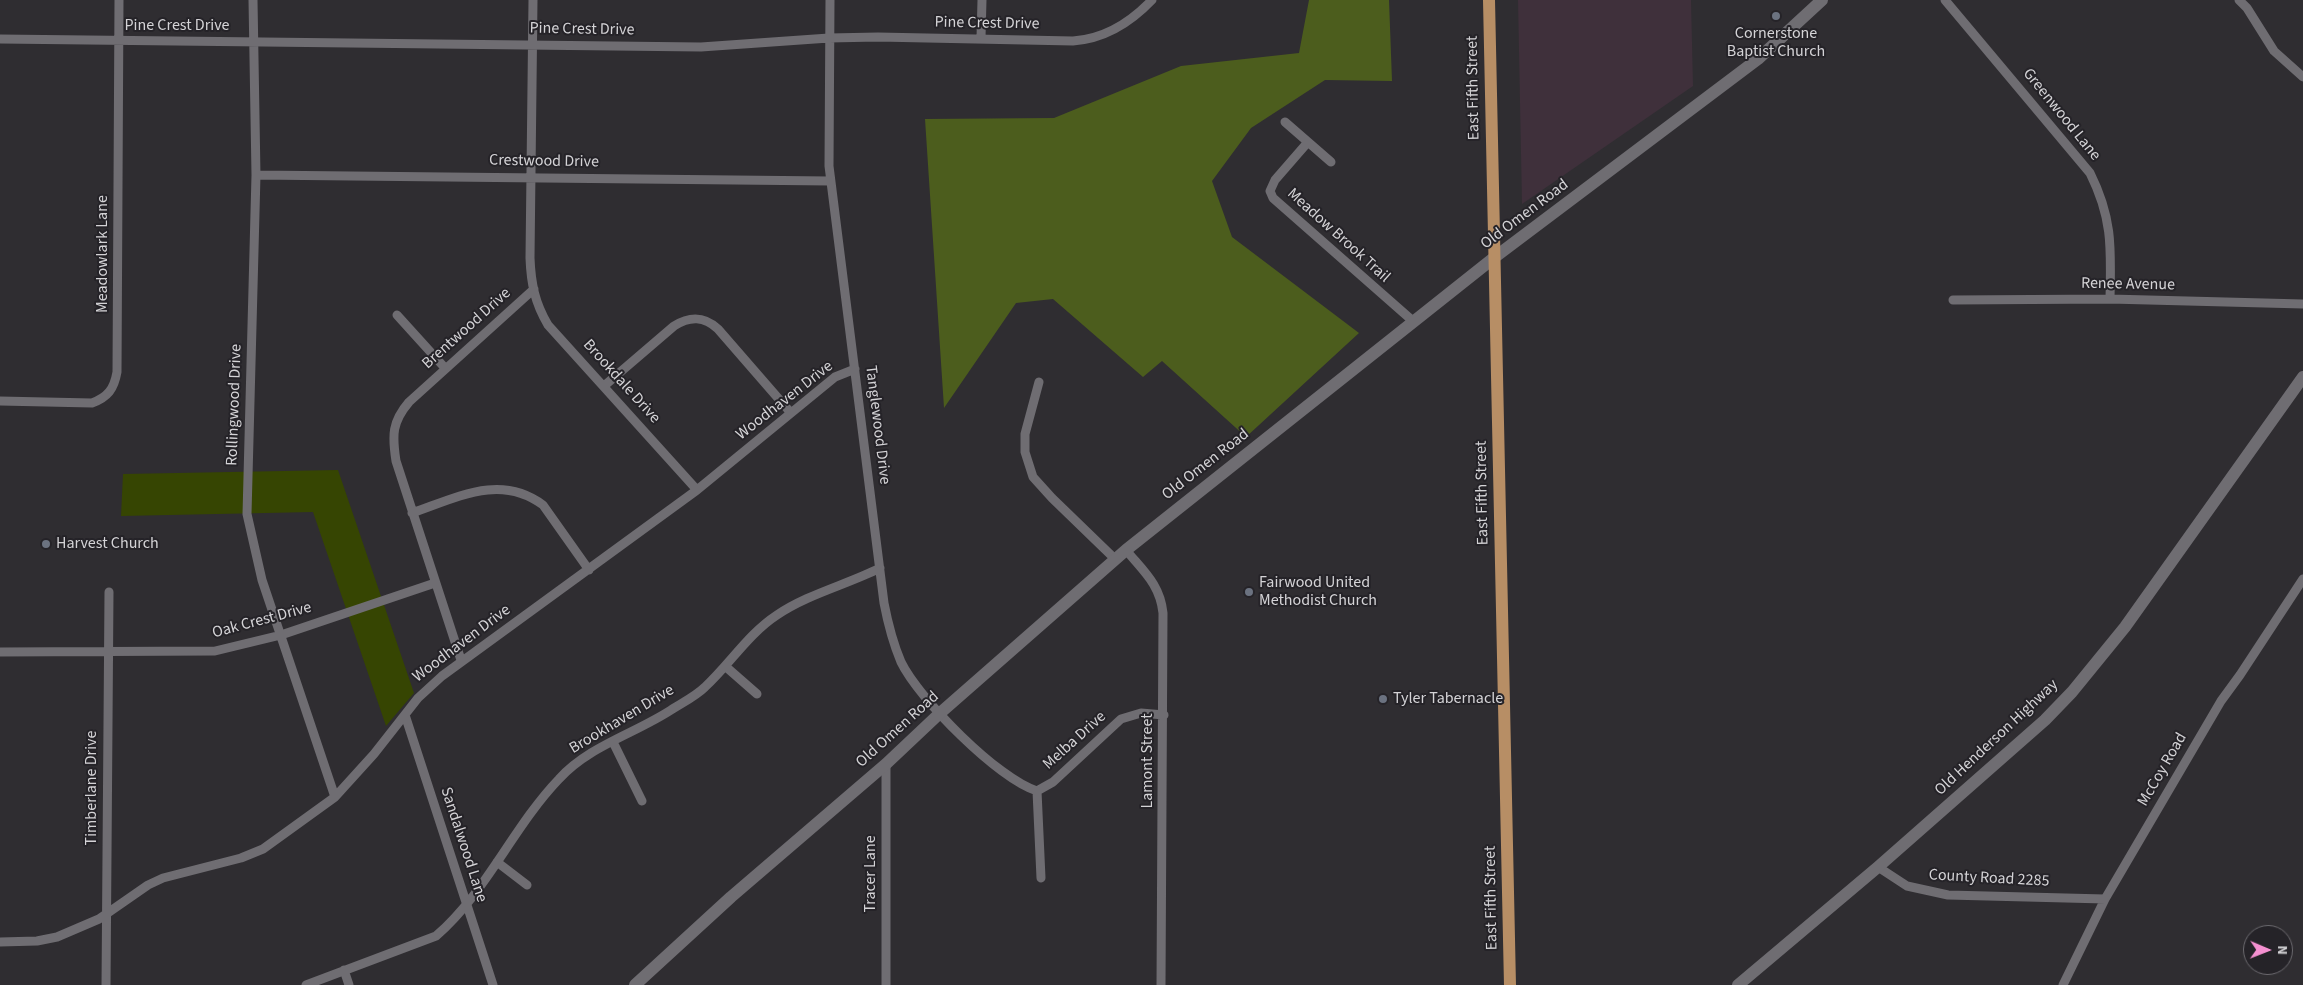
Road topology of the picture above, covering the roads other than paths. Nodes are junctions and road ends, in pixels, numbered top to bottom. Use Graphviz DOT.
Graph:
graph roads {
  1 [pos="119,0"];
  2 [pos="254,0"];
  3 [pos="533,0"];
  4 [pos="830,0"];
  5 [pos="982,0"];
  6 [pos="1152,0"];
  7 [pos="1489,0"];
  8 [pos="1822,0"];
  9 [pos="1945,0"];
  10 [pos="2239,0"];
  11 [pos="829,38"];
  12 [pos="981,38"];
  13 [pos="0,39"];
  14 [pos="118,40"];
  15 [pos="254,41"];
  16 [pos="533,45"];
  17 [pos="2303,77"];
  18 [pos="1284,122"];
  19 [pos="1308,142"];
  20 [pos="1331,162"];
  21 [pos="256,175"];
  22 [pos="532,177"];
  23 [pos="830,181"];
  24 [pos="1494,257"];
  25 [pos="534,289"];
  26 [pos="2110,299"];
  27 [pos="1953,300"];
  28 [pos="2303,304"];
  29 [pos="398,315"];
  30 [pos="1414,322"];
  31 [pos="445,368"];
  32 [pos="855,369"];
  33 [pos="2303,376"];
  34 [pos="1039,382"];
  35 [pos="604,386"];
  36 [pos="0,401"];
  37 [pos="791,413"];
  38 [pos="697,490"];
  39 [pos="412,513"];
  40 [pos="1126,550"];
  41 [pos="1115,559"];
  42 [pos="880,568"];
  43 [pos="589,570"];
  44 [pos="2303,579"];
  45 [pos="435,583"];
  46 [pos="108,592"];
  47 [pos="281,635"];
  48 [pos="108,651"];
  49 [pos="0,652"];
  50 [pos="461,660"];
  51 [pos="725,666"];
  52 [pos="757,694"];
  53 [pos="939,714"];
  54 [pos="405,715"];
  55 [pos="1164,715"];
  56 [pos="613,742"];
  57 [pos="886,764"];
  58 [pos="1037,792"];
  59 [pos="335,798"];
  60 [pos="642,801"];
  61 [pos="497,862"];
  62 [pos="1878,867"];
  63 [pos="1041,878"];
  64 [pos="527,885"];
  65 [pos="2105,899"];
  66 [pos="467,904"];
  67 [pos="107,912"];
  68 [pos="0,942"];
  69 [pos="344,970"];
  70 [pos="106,985"];
  71 [pos="306,985"];
  72 [pos="349,985"];
  73 [pos="493,985"];
  74 [pos="635,985"];
  75 [pos="886,985"];
  76 [pos="1161,985"];
  77 [pos="1510,985"];
  78 [pos="1738,985"];
  79 [pos="2063,985"];
  1 -- 14 [label="street, Meadowlark Lane"];
  2 -- 15 [label="street, Rollingwood Drive"];
  3 -- 16 [label="street, Brentwood Drive"];
  4 -- 11 [label="street, Tanglewood Drive"];
  5 -- 12 [label="street"];
  6 -- 12 [label="street, Pine Crest Drive"];
  7 -- 24 [label="main road, East Fifth Street"];
  8 -- 24 [label="street, Old Omen Road"];
  9 -- 26 [label="street, Greenwood Lane"];
  10 -- 17 [label="street"];
  11 -- 12 [label="street, Pine Crest Drive"];
  11 -- 16 [label="street, Pine Crest Drive"];
  11 -- 23 [label="street, Tanglewood Drive"];
  13 -- 14 [label="street, Pine Crest Drive"];
  14 -- 15 [label="street, Pine Crest Drive"];
  14 -- 36 [label="street, Meadowlark Lane"];
  15 -- 16 [label="street, Pine Crest Drive"];
  15 -- 21 [label="street, Rollingwood Drive"];
  16 -- 22 [label="street, Brentwood Drive"];
  18 -- 19 [label="street"];
  19 -- 20 [label="street"];
  19 -- 30 [label="street, Meadow Brook Trail"];
  21 -- 22 [label="street, Crestwood Drive"];
  21 -- 47 [label="street, Rollingwood Drive"];
  22 -- 23 [label="street, Crestwood Drive"];
  22 -- 25 [label="street, Brentwood Drive"];
  23 -- 32 [label="street, Tanglewood Drive"];
  24 -- 30 [label="street, Old Omen Road"];
  24 -- 77 [label="main road, East Fifth Street"];
  25 -- 31 [label="street, Brentwood Drive"];
  25 -- 35 [label="street, Brookdale Drive"];
  26 -- 27 [label="street, Renee Avenue"];
  26 -- 28 [label="street, Renee Avenue"];
  29 -- 31 [label="street"];
  30 -- 40 [label="street, Old Omen Road"];
  31 -- 39 [label="street, Brentwood Drive"];
  32 -- 37 [label="street, Woodhaven Drive"];
  32 -- 42 [label="street, Tanglewood Drive"];
  33 -- 62 [label="street, Old Henderson Highway"];
  34 -- 41 [label="street"];
  35 -- 37 [label="street"];
  35 -- 38 [label="street, Brookdale Drive"];
  37 -- 38 [label="street, Woodhaven Drive"];
  38 -- 43 [label="street, Woodhaven Drive"];
  39 -- 43 [label="street"];
  39 -- 45 [label="street, Brentwood Drive"];
  40 -- 41 [label="street, Old Omen Road"];
  40 -- 55 [label="street, Lamont Street"];
  41 -- 53 [label="street, Old Omen Road"];
  42 -- 51 [label="street, Brookhaven Drive"];
  42 -- 53 [label="street, Tanglewood Drive"];
  43 -- 50 [label="street, Woodhaven Drive"];
  44 -- 65 [label="street, McCoy Road"];
  45 -- 47 [label="street, Oak Crest Drive"];
  45 -- 50 [label="street, Brentwood Drive"];
  46 -- 48 [label="street, Timberlane Drive"];
  47 -- 48 [label="street, Oak Crest Drive"];
  47 -- 59 [label="street, Rollingwood Drive"];
  48 -- 49 [label="street, Oak Crest Drive"];
  48 -- 67 [label="street, Timberlane Drive"];
  50 -- 54 [label="street, Woodhaven Drive"];
  51 -- 52 [label="street"];
  51 -- 56 [label="street, Brookhaven Drive"];
  53 -- 57 [label="street, Old Omen Road"];
  53 -- 58 [label="street, Tanglewood Drive"];
  54 -- 59 [label="street, Woodhaven Drive"];
  54 -- 66 [label="street, Sandalwood Lane"];
  55 -- 58 [label="street, Melba Drive"];
  55 -- 76 [label="street, Lamont Street"];
  56 -- 60 [label="street"];
  56 -- 61 [label="street, Brookhaven Drive"];
  57 -- 74 [label="street, Old Omen Road"];
  57 -- 75 [label="street, Tracer Lane"];
  58 -- 63 [label="street"];
  59 -- 67 [label="street, Woodhaven Drive"];
  61 -- 64 [label="street"];
  61 -- 66 [label="street, Brookhaven Drive"];
  62 -- 65 [label="street, County Road 2285"];
  62 -- 78 [label="street, Old Henderson Highway"];
  65 -- 79 [label="street, McCoy Road"];
  66 -- 69 [label="street, Brookhaven Drive"];
  66 -- 73 [label="street, Sandalwood Lane"];
  67 -- 68 [label="street, Woodhaven Drive"];
  67 -- 70 [label="street, Timberlane Drive"];
  69 -- 71 [label="street, Brookhaven Drive"];
  69 -- 72 [label="street"];
}
